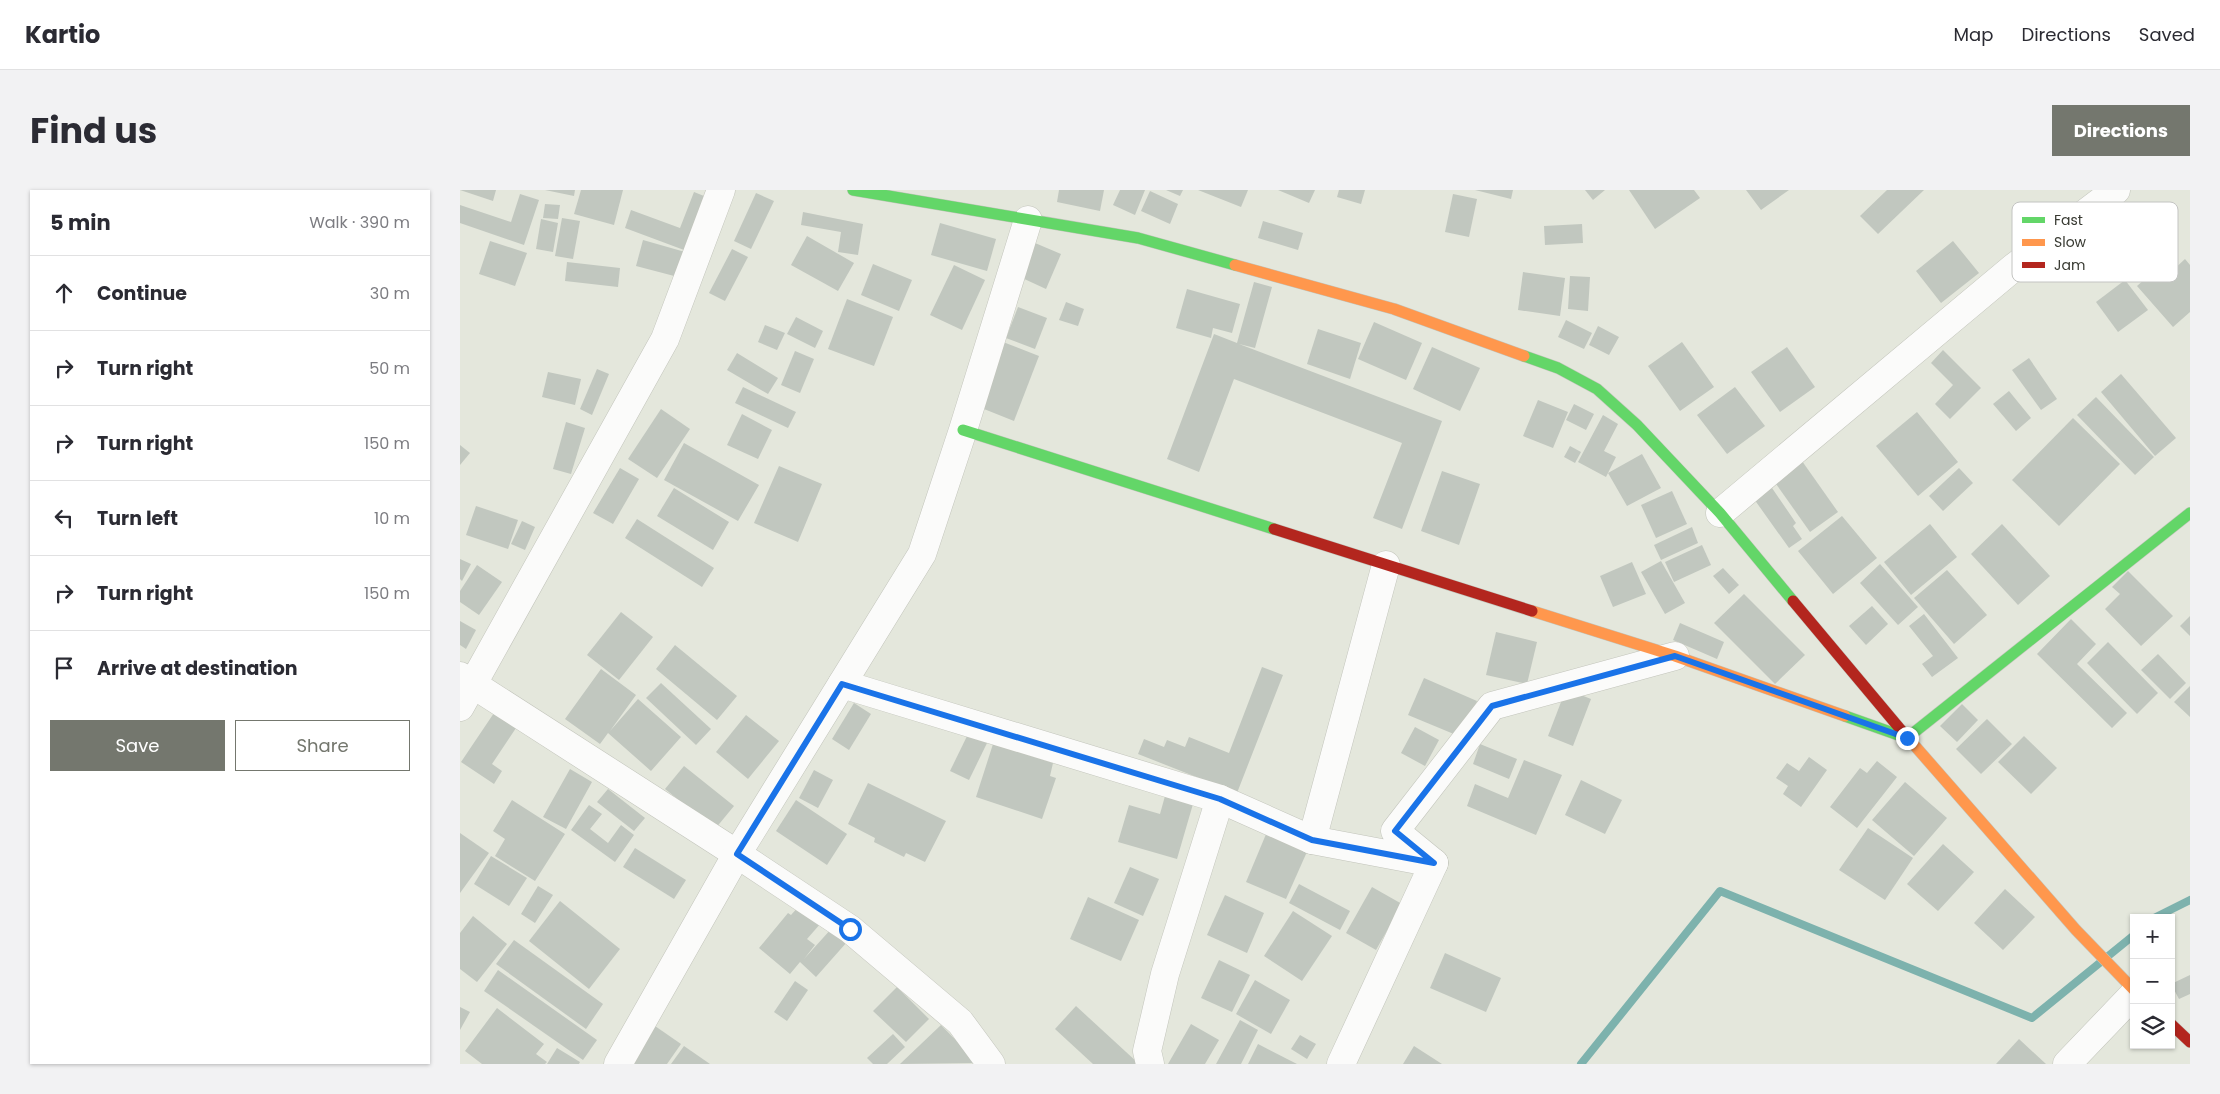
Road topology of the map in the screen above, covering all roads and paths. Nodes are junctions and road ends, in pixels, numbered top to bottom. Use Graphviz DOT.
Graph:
graph roads {
  1 [pos="721,190"];
  2 [pos="853,190"];
  3 [pos="2116,190"];
  4 [pos="2100,202"];
  5 [pos="1028,220"];
  6 [pos="2012,269"];
  7 [pos="963,430"];
  8 [pos="1720,513"];
  9 [pos="2190,513"];
  10 [pos="1386,565"];
  11 [pos="1675,656"];
  12 [pos="467,680"];
  13 [pos="842,684"];
  14 [pos="460,707"];
  15 [pos="1907,738"];
  16 [pos="1220,799"];
  17 [pos="1312,840"];
  18 [pos="737,854"];
  19 [pos="1434,863"];
  20 [pos="2126,985"];
  21 [pos="2175,1028"];
  22 [pos="2190,1042"];
  23 [pos="618,1064"];
  24 [pos="990,1064"];
  25 [pos="1150,1064"];
  26 [pos="1341,1064"];
  27 [pos="2067,1064"];
  1 -- 12 [label="street"];
  2 -- 5 [label="street"];
  3 -- 4 [label="street"];
  5 -- 7 [label="street"];
  5 -- 8 [label="street"];
  6 -- 8 [label="street"];
  7 -- 10 [label="street"];
  7 -- 13 [label="street"];
  8 -- 15 [label="street"];
  9 -- 15 [label="street"];
  10 -- 11 [label="street"];
  10 -- 17 [label="street"];
  11 -- 15 [label="street"];
  11 -- 19 [label="street"];
  12 -- 14 [label="street"];
  12 -- 18 [label="street"];
  13 -- 16 [label="street"];
  13 -- 18 [label="street"];
  15 -- 20 [label="street"];
  16 -- 17 [label="street"];
  16 -- 25 [label="street"];
  17 -- 19 [label="street"];
  18 -- 23 [label="street"];
  18 -- 24 [label="street"];
  19 -- 26 [label="street"];
  20 -- 27 [label="street"];
  21 -- 22 [label="street"];
}
